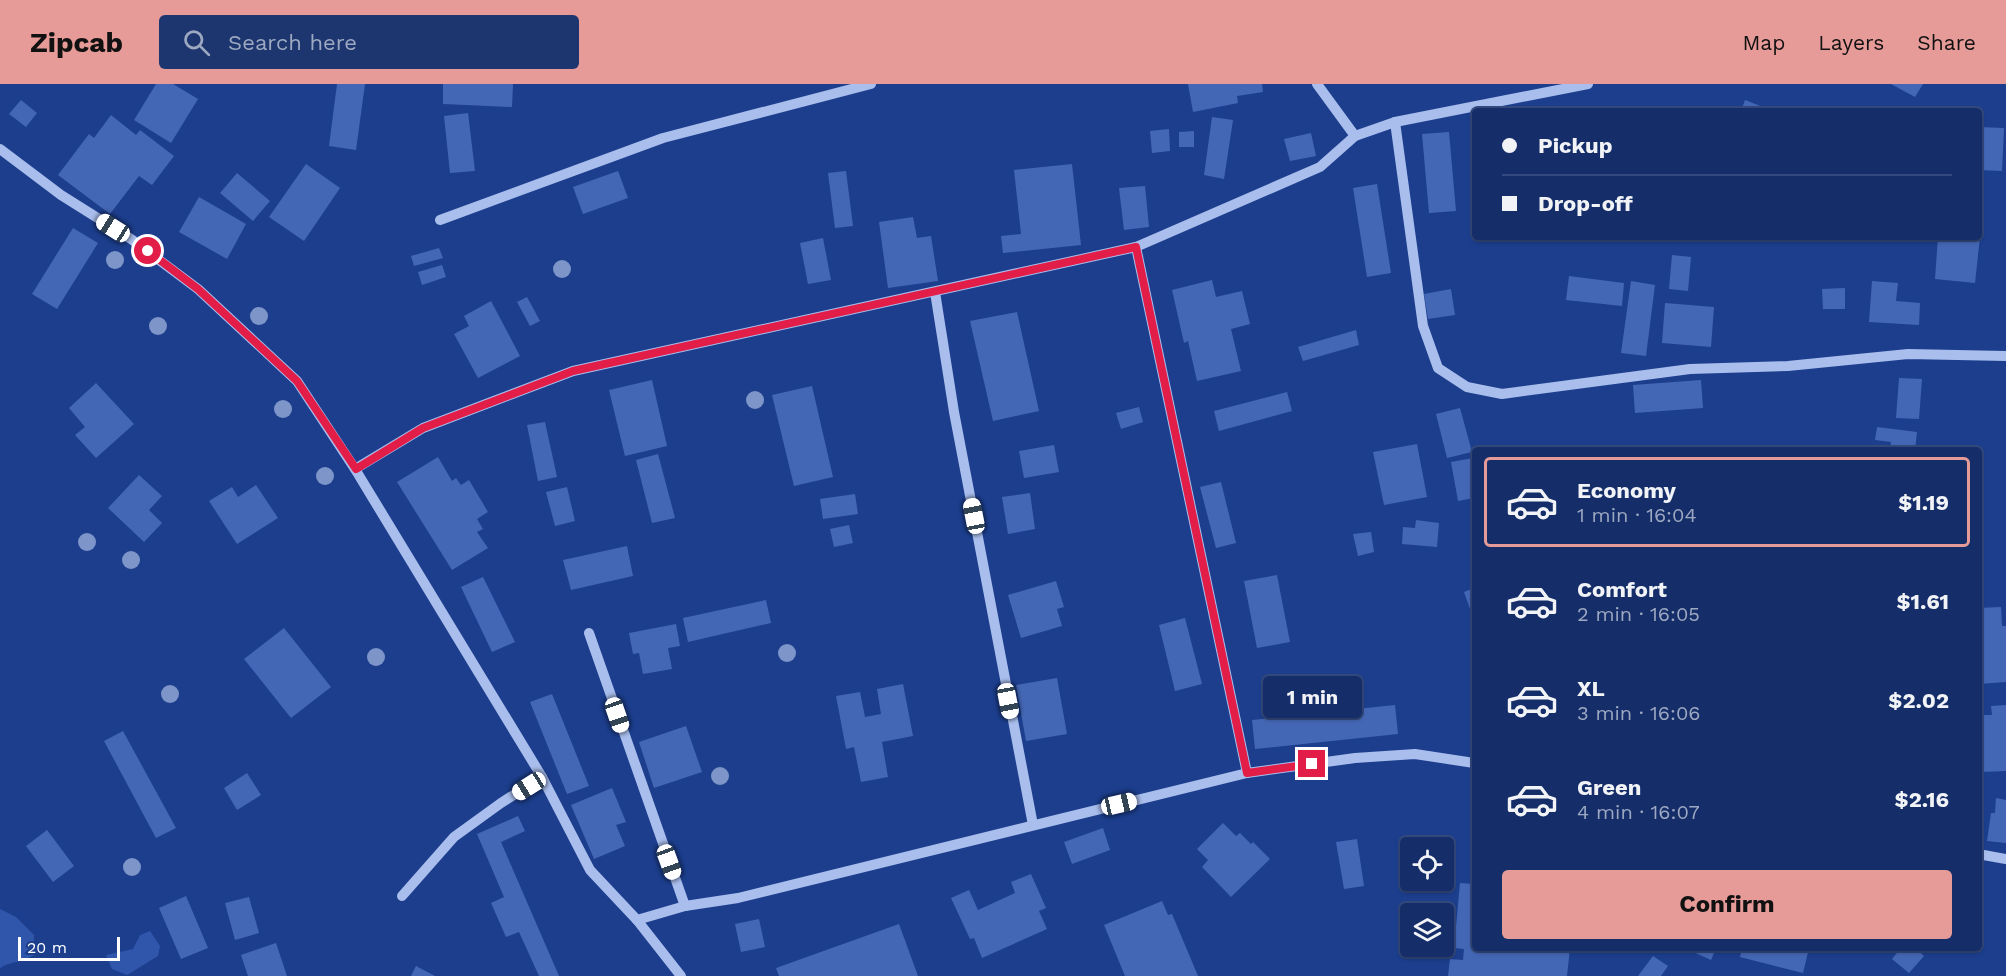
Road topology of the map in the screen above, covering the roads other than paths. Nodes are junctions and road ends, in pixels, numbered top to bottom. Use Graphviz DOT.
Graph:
graph roads {
  1 [pos="871,84"];
  2 [pos="1317,84"];
  3 [pos="1588,84"];
  4 [pos="1395,122"];
  5 [pos="1355,135"];
  6 [pos="0,149"];
  7 [pos="440,220"];
  8 [pos="1136,247"];
  9 [pos="935,292"];
  10 [pos="2006,356"];
  11 [pos="356,469"];
  12 [pos="589,633"];
  13 [pos="1472,763"];
  14 [pos="1247,773"];
  15 [pos="543,777"];
  16 [pos="1033,825"];
  17 [pos="1982,855"];
  18 [pos="2006,859"];
  19 [pos="402,896"];
  20 [pos="685,906"];
  21 [pos="637,920"];
  22 [pos="681,976"];
  1 -- 7 [label="street"];
  2 -- 5 [label="street"];
  3 -- 4 [label="street"];
  4 -- 5 [label="street"];
  4 -- 10 [label="street"];
  5 -- 8 [label="street"];
  6 -- 11 [label="street"];
  8 -- 9 [label="street"];
  8 -- 14 [label="street"];
  9 -- 11 [label="street"];
  9 -- 16 [label="street"];
  11 -- 15 [label="street"];
  12 -- 20 [label="street"];
  13 -- 14 [label="street"];
  14 -- 16 [label="street"];
  15 -- 19 [label="street"];
  15 -- 21 [label="street"];
  16 -- 20 [label="street"];
  17 -- 18 [label="street"];
  20 -- 21 [label="street"];
  21 -- 22 [label="street"];
}
